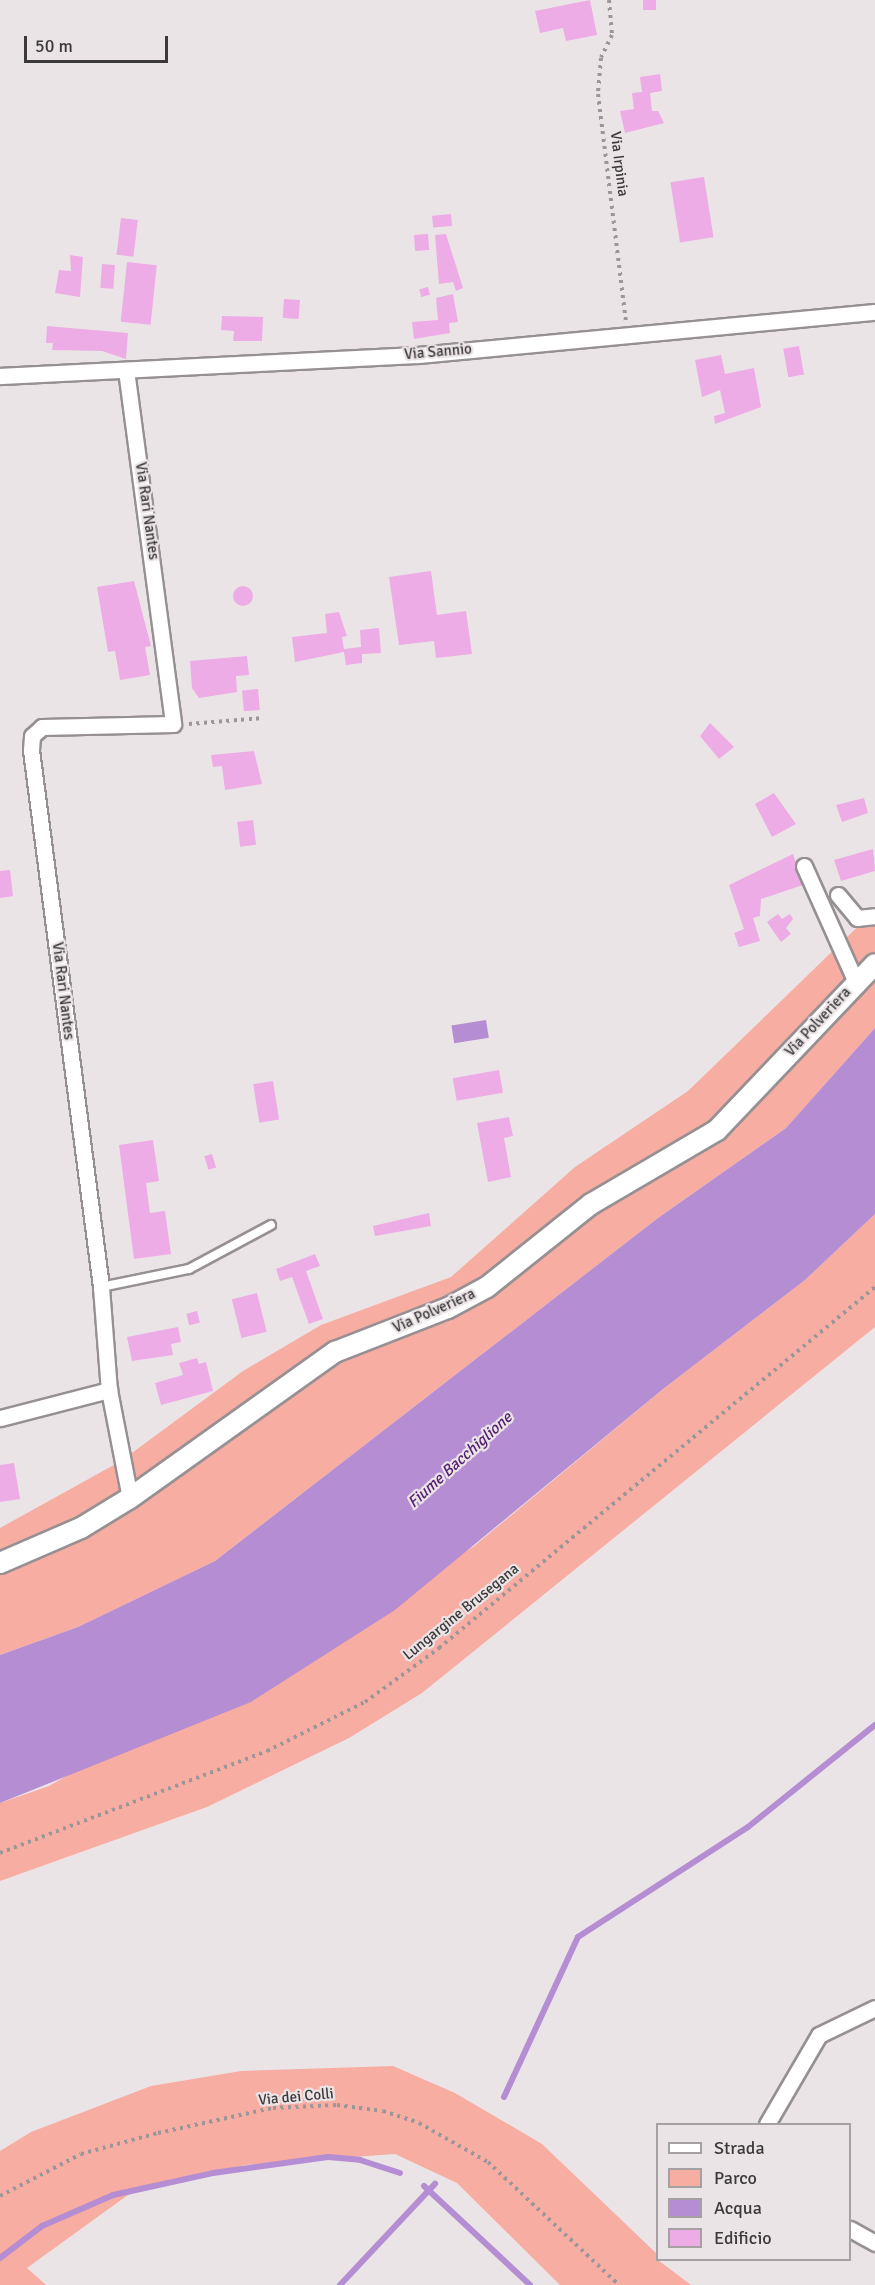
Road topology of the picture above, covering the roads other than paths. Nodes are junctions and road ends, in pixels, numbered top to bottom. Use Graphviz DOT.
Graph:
graph roads {
  1 [pos="875,312"];
  2 [pos="126,370"];
  3 [pos="0,376"];
  4 [pos="804,866"];
  5 [pos="838,895"];
  6 [pos="875,916"];
  7 [pos="875,964"];
  8 [pos="856,982"];
  9 [pos="270,1225"];
  10 [pos="101,1287"];
  11 [pos="109,1390"];
  12 [pos="0,1418"];
  13 [pos="130,1498"];
  14 [pos="0,1563"];
  15 [pos="875,2008"];
  16 [pos="768,2123"];
  17 [pos="851,2230"];
  18 [pos="875,2243"];
  1 -- 2 [label="street, Via Sannio"];
  2 -- 3 [label="street, Via Sannio"];
  2 -- 10 [label="street, Via Rari Nantes"];
  4 -- 8 [label="street, Via Polveriera"];
  5 -- 6 [label="street"];
  7 -- 8 [label="street, Via Polveriera"];
  8 -- 13 [label="street, Via Polveriera"];
  9 -- 10 [label="lane"];
  10 -- 11 [label="street, Via Rari Nantes"];
  11 -- 12 [label="street"];
  11 -- 13 [label="street, Via Rari Nantes"];
  13 -- 14 [label="street, Via Polveriera"];
  15 -- 16 [label="street"];
  17 -- 18 [label="street"];
}
